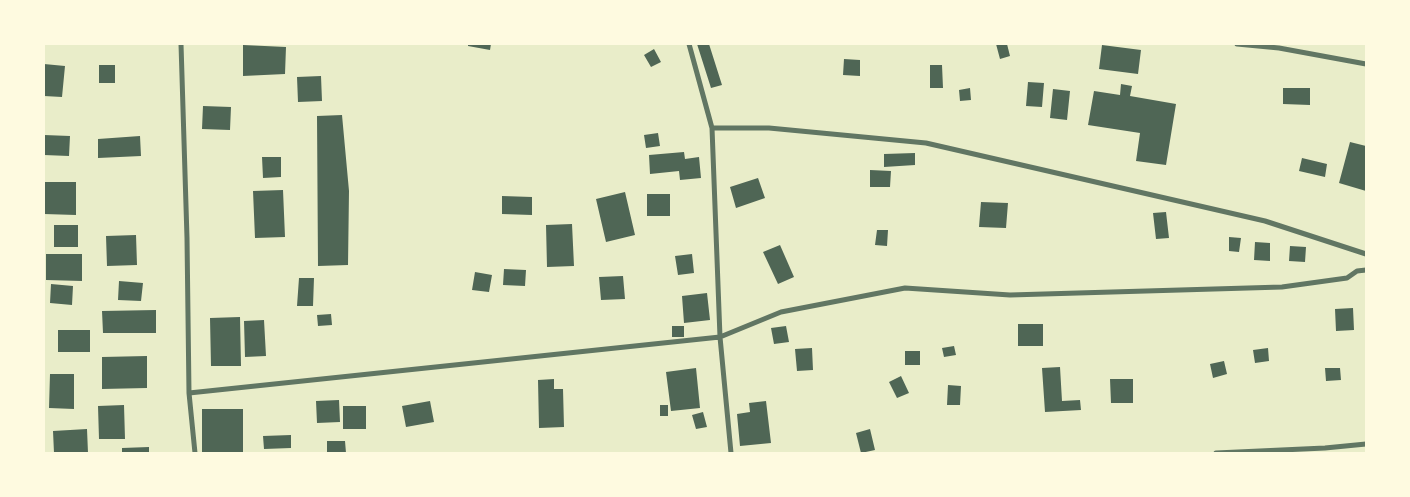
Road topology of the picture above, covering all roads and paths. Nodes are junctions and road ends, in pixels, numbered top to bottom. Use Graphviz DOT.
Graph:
graph roads {
  1 [pos="181,44"];
  2 [pos="689,44"];
  3 [pos="1237,44"];
  4 [pos="1366,64"];
  5 [pos="712,128"];
  6 [pos="1366,254"];
  7 [pos="1366,270"];
  8 [pos="720,337"];
  9 [pos="190,393"];
  10 [pos="1366,444"];
  11 [pos="194,453"];
  12 [pos="731,453"];
  13 [pos="1216,453"];
  1 -- 9 [label="street"];
  2 -- 5 [label="street"];
  3 -- 4 [label="street"];
  5 -- 6 [label="street"];
  5 -- 8 [label="street"];
  7 -- 8 [label="street"];
  8 -- 9 [label="street"];
  8 -- 12 [label="street"];
  9 -- 11 [label="street"];
  10 -- 13 [label="street"];
}
